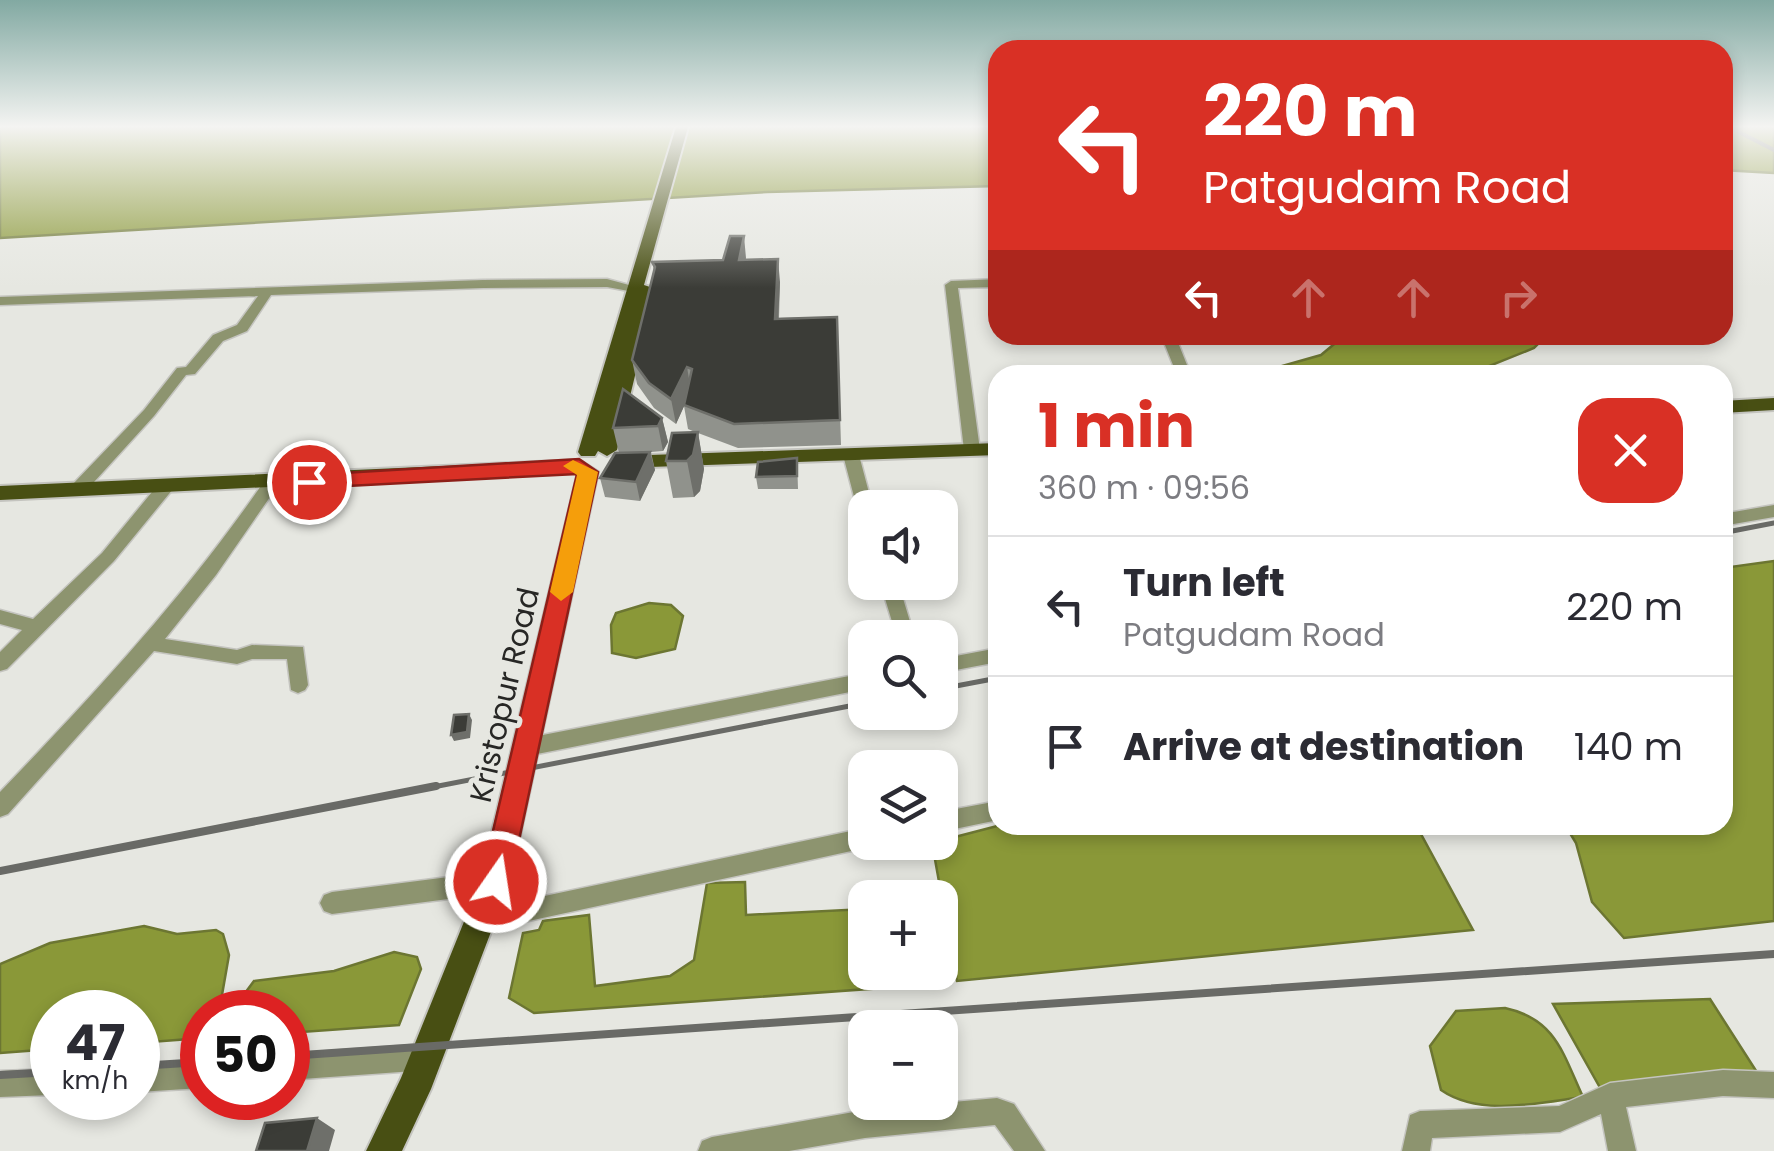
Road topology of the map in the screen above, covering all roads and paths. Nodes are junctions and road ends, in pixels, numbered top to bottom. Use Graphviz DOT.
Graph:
graph roads {
  1 [pos="667,181"];
  2 [pos="676,181"];
  3 [pos="988,283"];
  4 [pos="639,287"];
  5 [pos="267,292"];
  6 [pos="0,300"];
  7 [pos="624,385"];
  8 [pos="1774,404"];
  9 [pos="1733,406"];
  10 [pos="636,410"];
  11 [pos="676,437"];
  12 [pos="988,449"];
  13 [pos="972,450"];
  14 [pos="850,454"];
  15 [pos="768,459"];
  16 [pos="593,460"];
  17 [pos="271,484"];
  18 [pos="167,485"];
  19 [pos="78,489"];
  20 [pos="860,490"];
  21 [pos="0,493"];
  22 [pos="1774,510"];
  23 [pos="1733,518"];
  24 [pos="0,617"];
  25 [pos="40,628"];
  26 [pos="152,644"];
  27 [pos="988,657"];
  28 [pos="958,663"];
  29 [pos="0,664"];
  30 [pos="848,684"];
  31 [pos="298,685"];
  32 [pos="527,747"];
  33 [pos="0,807"];
  34 [pos="988,812"];
  35 [pos="958,818"];
  36 [pos="848,842"];
  37 [pos="496,882"];
  38 [pos="332,903"];
  39 [pos="483,920"];
  40 [pos="428,1057"];
  41 [pos="310,1065"];
  42 [pos="30,1083"];
  43 [pos="0,1084"];
  44 [pos="1774,1085"];
  45 [pos="1610,1096"];
  46 [pos="384,1151"];
  47 [pos="712,1151"];
  48 [pos="1031,1151"];
  49 [pos="1416,1151"];
  50 [pos="1622,1151"];
  1 -- 4 [label="main road"];
  2 -- 4 [label="main road"];
  3 -- 13 [label="street"];
  4 -- 5 [label="street"];
  4 -- 7 [label="main road, Kristopur Road"];
  4 -- 16 [label="main road, Kristopur Road"];
  5 -- 6 [label="street"];
  5 -- 19 [label="street"];
  7 -- 10 [label="main road"];
  7 -- 16 [label="main road, Kristopur Road"];
  8 -- 9 [label="main road"];
  11 -- 15 [label="main road"];
  12 -- 13 [label="main road"];
  13 -- 14 [label="main road"];
  14 -- 15 [label="main road"];
  14 -- 20 [label="street"];
  15 -- 16 [label="main road"];
  16 -- 17 [label="main road"];
  16 -- 18 [label="main road"];
  16 -- 32 [label="main road, Kristopur Road"];
  17 -- 18 [label="main road"];
  17 -- 26 [label="street"];
  18 -- 19 [label="main road"];
  18 -- 25 [label="street"];
  19 -- 21 [label="main road"];
  22 -- 23 [label="street"];
  24 -- 25 [label="street"];
  25 -- 29 [label="street"];
  26 -- 31 [label="street"];
  26 -- 33 [label="street"];
  27 -- 28 [label="street"];
  30 -- 32 [label="street"];
  32 -- 37 [label="main road, Kristopur Road"];
  34 -- 35 [label="street"];
  36 -- 39 [label="street"];
  37 -- 38 [label="street"];
  37 -- 39 [label="main road, Kristopur Road"];
  39 -- 40 [label="main road, Kristopur Road"];
  40 -- 41 [label="street"];
  40 -- 46 [label="main road, Kristopur Road"];
  42 -- 43 [label="street"];
  44 -- 45 [label="street"];
  45 -- 49 [label="street"];
  45 -- 50 [label="street"];
  47 -- 48 [label="street"];
}
